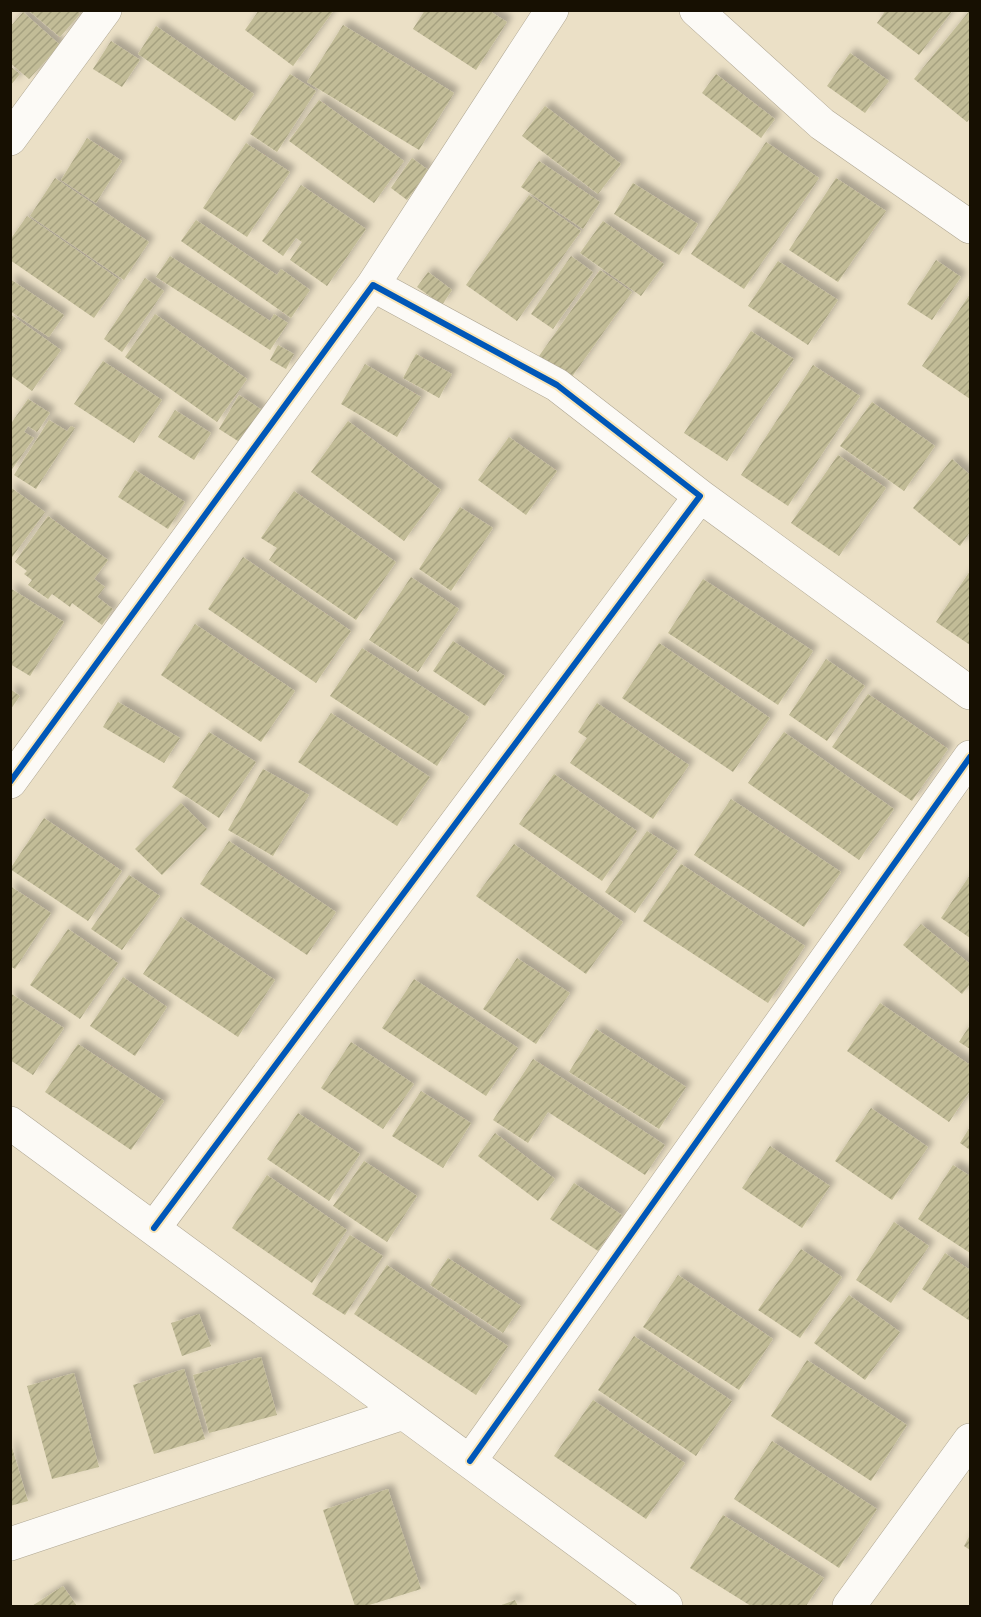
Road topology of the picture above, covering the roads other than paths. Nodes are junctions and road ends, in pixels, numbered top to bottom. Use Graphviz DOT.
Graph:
graph roads {
  1 [pos="105,10"];
  2 [pos="552,10"];
  3 [pos="696,10"];
  4 [pos="10,139"];
  5 [pos="970,227"];
  6 [pos="373,285"];
  7 [pos="699,496"];
  8 [pos="970,693"];
  9 [pos="970,757"];
  10 [pos="10,782"];
  11 [pos="17,1135"];
  12 [pos="154,1228"];
  13 [pos="403,1413"];
  14 [pos="970,1440"];
  15 [pos="470,1461"];
  16 [pos="10,1544"];
  17 [pos="666,1606"];
  18 [pos="849,1606"];
  1 -- 4 [label="street"];
  2 -- 6 [label="street"];
  3 -- 5 [label="street"];
  6 -- 7 [label="street"];
  6 -- 10 [label="street"];
  7 -- 8 [label="street"];
  7 -- 12 [label="street"];
  9 -- 15 [label="street"];
  11 -- 12 [label="street"];
  12 -- 13 [label="street"];
  13 -- 15 [label="street"];
  13 -- 16 [label="street"];
  14 -- 18 [label="street"];
  15 -- 17 [label="street"];
}
